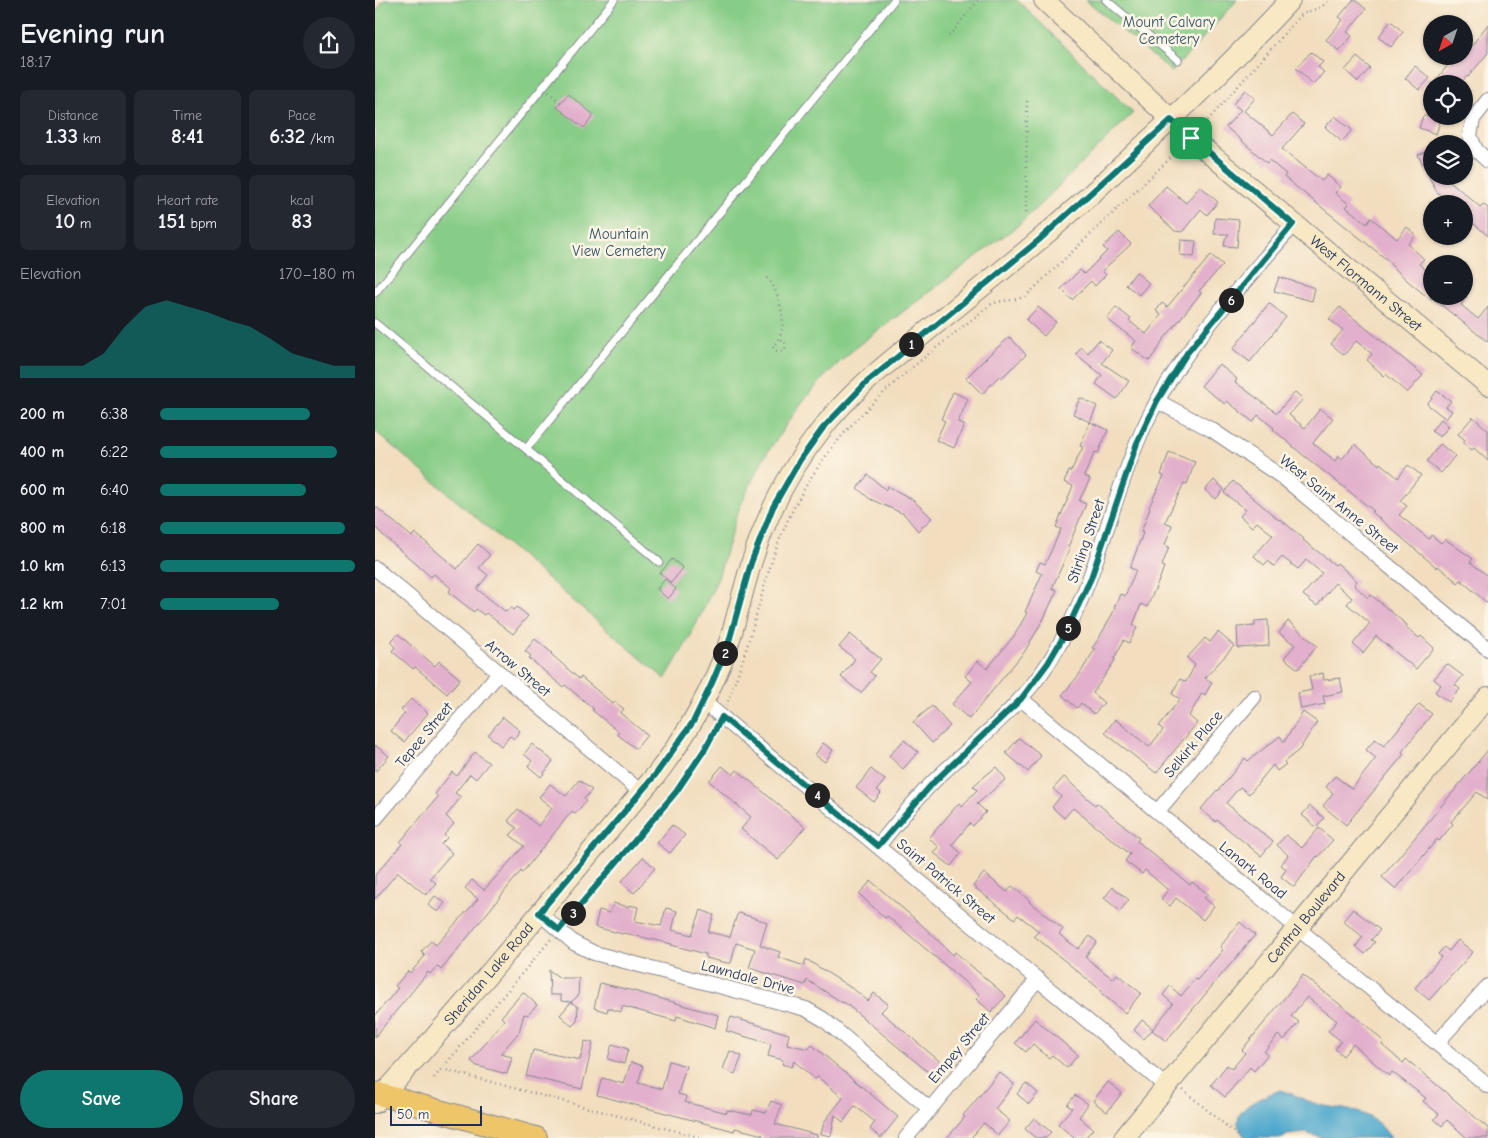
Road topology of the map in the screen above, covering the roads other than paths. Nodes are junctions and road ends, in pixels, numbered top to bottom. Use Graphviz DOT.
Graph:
graph roads {
  1 [pos="614,0"];
  2 [pos="894,0"];
  3 [pos="1044,0"];
  4 [pos="1105,0"];
  5 [pos="1290,0"];
  6 [pos="1178,60"];
  7 [pos="1488,100"];
  8 [pos="1171,120"];
  9 [pos="1488,161"];
  10 [pos="1293,224"];
  11 [pos="375,293"];
  12 [pos="375,323"];
  13 [pos="1488,385"];
  14 [pos="1157,401"];
  15 [pos="527,449"];
  16 [pos="659,562"];
  17 [pos="375,568"];
  18 [pos="1488,649"];
  19 [pos="499,673"];
  20 [pos="1488,697"];
  21 [pos="1254,698"];
  22 [pos="1021,699"];
  23 [pos="704,702"];
  24 [pos="641,792"];
  25 [pos="1157,812"];
  26 [pos="375,819"];
  27 [pos="878,846"];
  28 [pos="539,913"];
  29 [pos="1297,927"];
  30 [pos="1038,979"];
  31 [pos="1488,986"];
  32 [pos="1437,1043"];
  33 [pos="1488,1086"];
  34 [pos="1175,1088"];
  35 [pos="378,1097"];
  36 [pos="930,1109"];
  37 [pos="536,1138"];
  38 [pos="906,1138"];
  39 [pos="1124,1138"];
  1 -- 11 [label="lane"];
  2 -- 15 [label="lane"];
  3 -- 8 [label="main road, West Flormann Street"];
  4 -- 6 [label="lane"];
  5 -- 8 [label="main road, Sheridan Lake Road"];
  7 -- 9 [label="street"];
  8 -- 10 [label="main road, West Flormann Street"];
  8 -- 23 [label="main road, Sheridan Lake Road"];
  10 -- 13 [label="main road, West Flormann Street"];
  10 -- 14 [label="street, Stirling Street"];
  12 -- 15 [label="lane"];
  14 -- 18 [label="street, West Saint Anne Street"];
  14 -- 22 [label="street, Stirling Street"];
  15 -- 16 [label="lane"];
  17 -- 19 [label="street, Arrow Street"];
  19 -- 24 [label="street, Arrow Street"];
  19 -- 26 [label="street, Tepee Street"];
  20 -- 29 [label="main road, Central Boulevard"];
  21 -- 25 [label="street, Selkirk Place"];
  22 -- 25 [label="street, Lanark Road"];
  22 -- 27 [label="street, Stirling Street"];
  23 -- 24 [label="main road, Sheridan Lake Road"];
  23 -- 27 [label="street, Saint Patrick Street"];
  24 -- 28 [label="main road, Sheridan Lake Road"];
  25 -- 29 [label="street, Lanark Road"];
  27 -- 30 [label="street, Saint Patrick Street"];
  28 -- 35 [label="main road, Sheridan Lake Road"];
  28 -- 36 [label="street, Lawndale Drive"];
  29 -- 32 [label="street, Lanark Road"];
  29 -- 34 [label="main road, Central Boulevard"];
  30 -- 34 [label="street, Saint Patrick Street"];
  30 -- 36 [label="street, Empey Street"];
  31 -- 32 [label="street"];
  32 -- 33 [label="street, Lanark Road"];
  34 -- 39 [label="main road, Central Boulevard"];
  35 -- 37 [label="main road"];
  36 -- 38 [label="street, Empey Street"];
}
